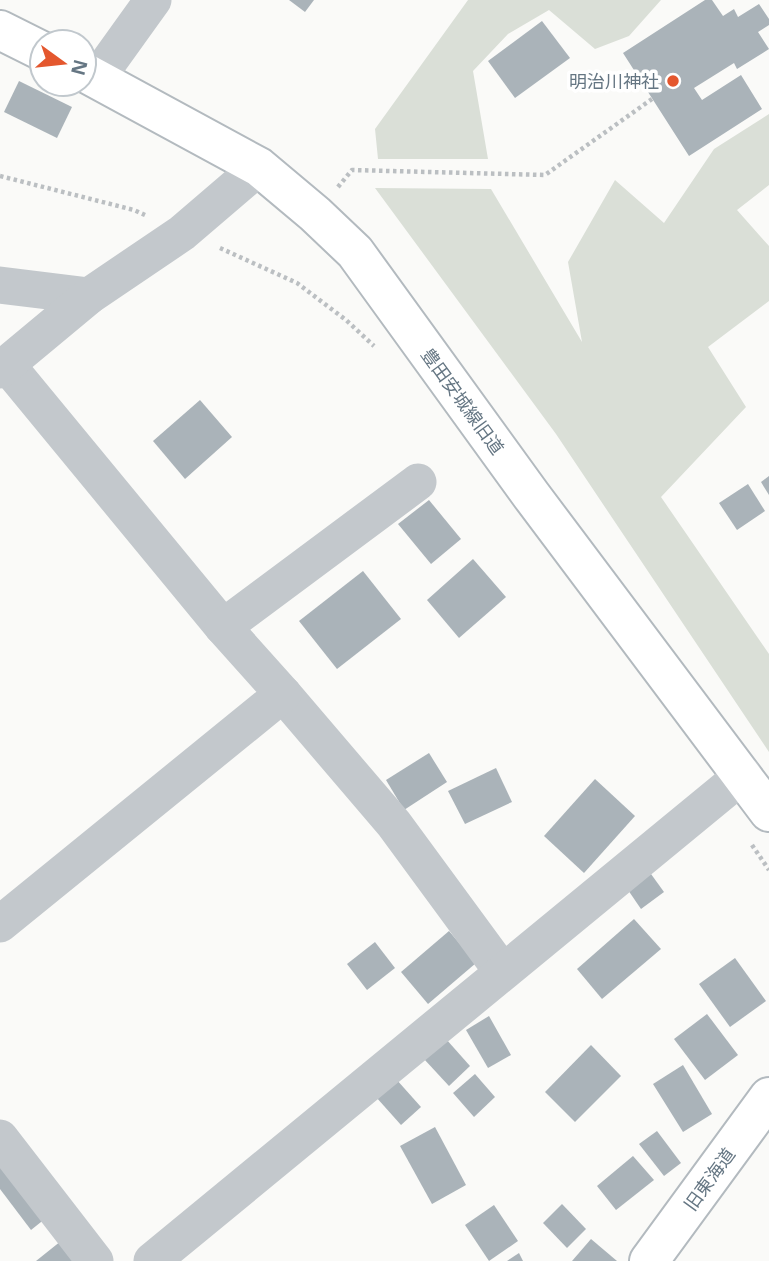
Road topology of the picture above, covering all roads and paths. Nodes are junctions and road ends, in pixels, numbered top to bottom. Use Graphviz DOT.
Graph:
graph roads {
  1 [pos="153,0"];
  2 [pos="0,30"];
  3 [pos="28,44"];
  4 [pos="98,65"];
  5 [pos="98,79"];
  6 [pos="652,99"];
  7 [pos="259,167"];
  8 [pos="315,214"];
  9 [pos="0,285"];
  10 [pos="89,296"];
  11 [pos="3,367"];
  12 [pos="418,482"];
  13 [pos="223,627"];
  14 [pos="283,694"];
  15 [pos="743,775"];
  16 [pos="769,812"];
  17 [pos="0,924"];
  18 [pos="502,971"];
  19 [pos="769,1097"];
  20 [pos="0,1138"];
  21 [pos="95,1261"];
  22 [pos="152,1261"];
  23 [pos="649,1261"];
  1 -- 4 [label="street"];
  2 -- 3 [label="street"];
  5 -- 7 [label="street, 豊田安城線旧道"];
  6 -- 8 [label="path"];
  7 -- 8 [label="street, 豊田安城線旧道"];
  7 -- 10 [label="street"];
  8 -- 15 [label="street, 豊田安城線旧道"];
  9 -- 10 [label="street"];
  10 -- 11 [label="street"];
  11 -- 13 [label="street"];
  12 -- 13 [label="street"];
  13 -- 14 [label="street"];
  14 -- 17 [label="street"];
  14 -- 18 [label="street"];
  15 -- 16 [label="street, 豊田安城線旧道"];
  15 -- 18 [label="street"];
  18 -- 22 [label="street"];
  19 -- 23 [label="street, 旧東海道"];
  20 -- 21 [label="street"];
}
